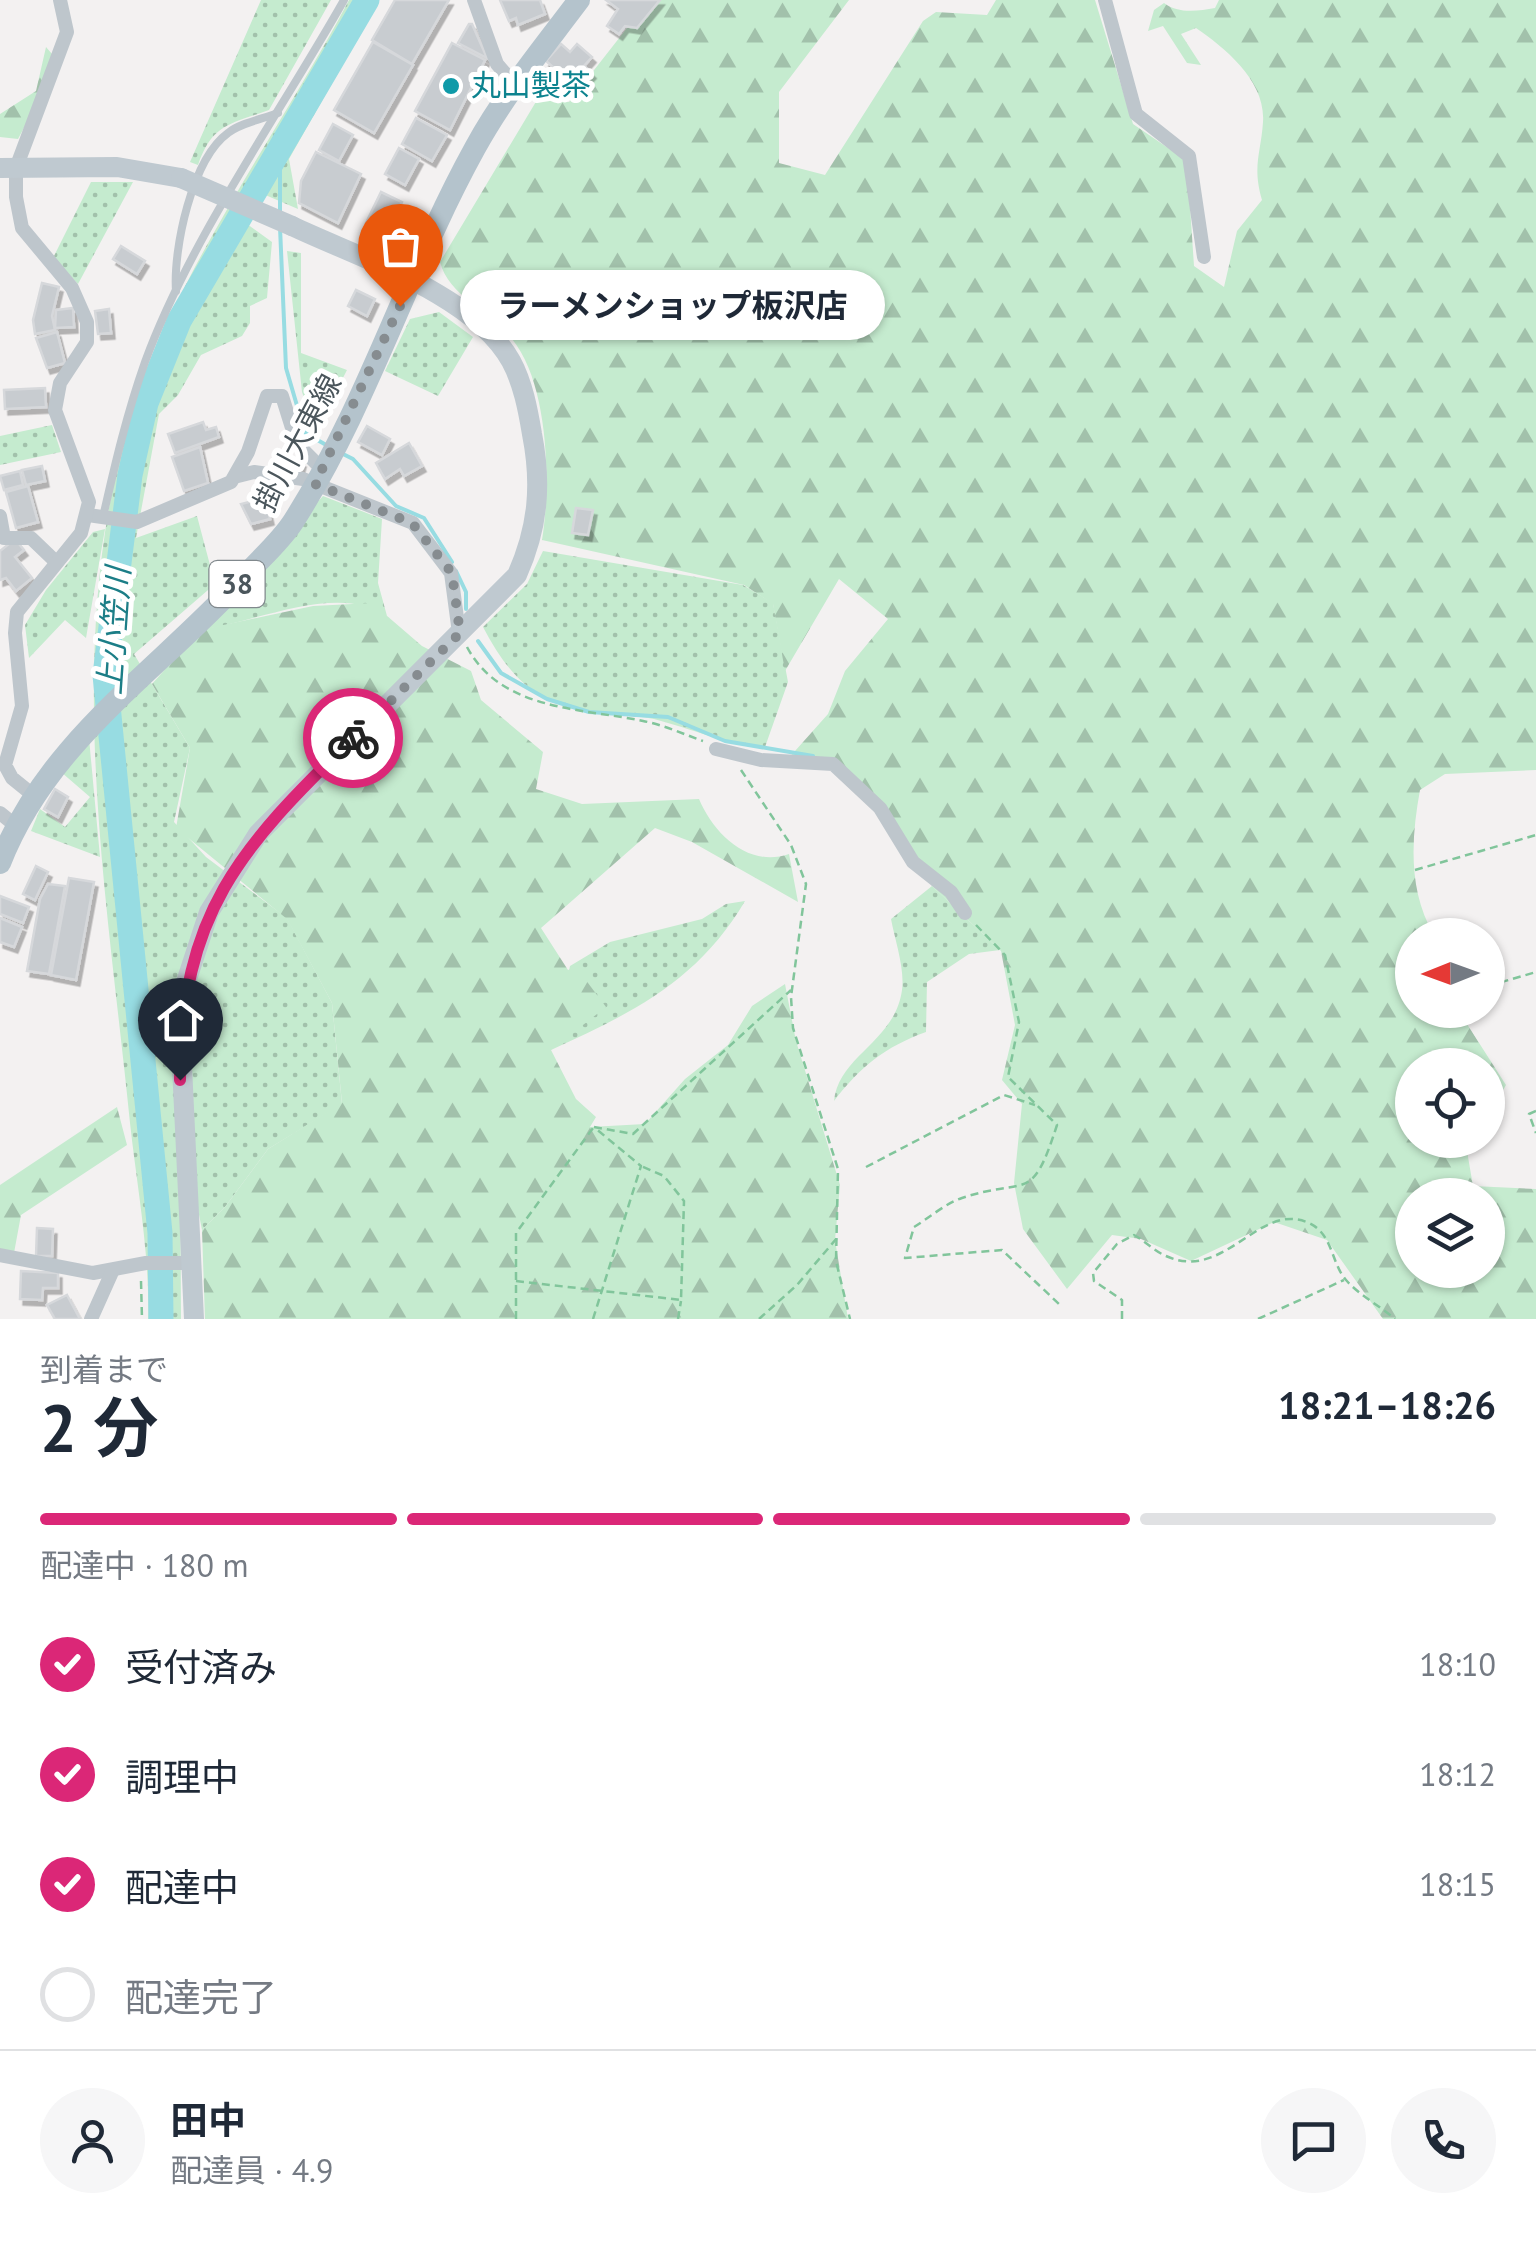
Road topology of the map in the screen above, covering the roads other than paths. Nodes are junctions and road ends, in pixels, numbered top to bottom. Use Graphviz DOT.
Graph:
graph roads {
  1 [pos="60,0"];
  2 [pos="344,0"];
  3 [pos="474,0"];
  4 [pos="579,0"];
  5 [pos="1105,0"];
  6 [pos="515,85"];
  7 [pos="278,113"];
  8 [pos="8,168"];
  9 [pos="1204,257"];
  10 [pos="410,283"];
  11 [pos="176,294"];
  12 [pos="322,473"];
  13 [pos="238,476"];
  14 [pos="0,516"];
  15 [pos="99,516"];
  16 [pos="55,560"];
  17 [pos="460,633"];
  18 [pos="4,748"];
  19 [pos="716,749"];
  20 [pos="34,795"];
  21 [pos="8,820"];
  22 [pos="0,863"];
  23 [pos="965,914"];
  24 [pos="0,1255"];
  25 [pos="193,1263"];
  26 [pos="113,1270"];
  27 [pos="91,1319"];
  28 [pos="194,1319"];
  1 -- 8 [label="street"];
  2 -- 7 [label="lane"];
  3 -- 6 [label="street"];
  4 -- 6 [label="main road, 掛川大東線 / 38"];
  5 -- 9 [label="street"];
  6 -- 10 [label="main road, 掛川大東線 / 38"];
  7 -- 11 [label="lane"];
  7 -- 11 [label="lane"];
  8 -- 10 [label="street, bridge"];
  8 -- 15 [label="street"];
  10 -- 12 [label="main road, 掛川大東線 / 38"];
  10 -- 17 [label="street"];
  11 -- 15 [label="lane"];
  12 -- 13 [label="street"];
  12 -- 13 [label="street"];
  12 -- 17 [label="street"];
  12 -- 20 [label="main road, 掛川大東線 / 38"];
  13 -- 15 [label="street"];
  14 -- 16 [label="street"];
  15 -- 16 [label="street"];
  16 -- 18 [label="street"];
  17 -- 25 [label="street"];
  18 -- 20 [label="street"];
  19 -- 23 [label="street"];
  20 -- 21 [label="main road, 掛川大東線 / 38"];
  21 -- 22 [label="main road, 掛川大東線 / 38"];
  24 -- 26 [label="street"];
  25 -- 26 [label="street"];
  25 -- 28 [label="street"];
  26 -- 27 [label="street"];
}
